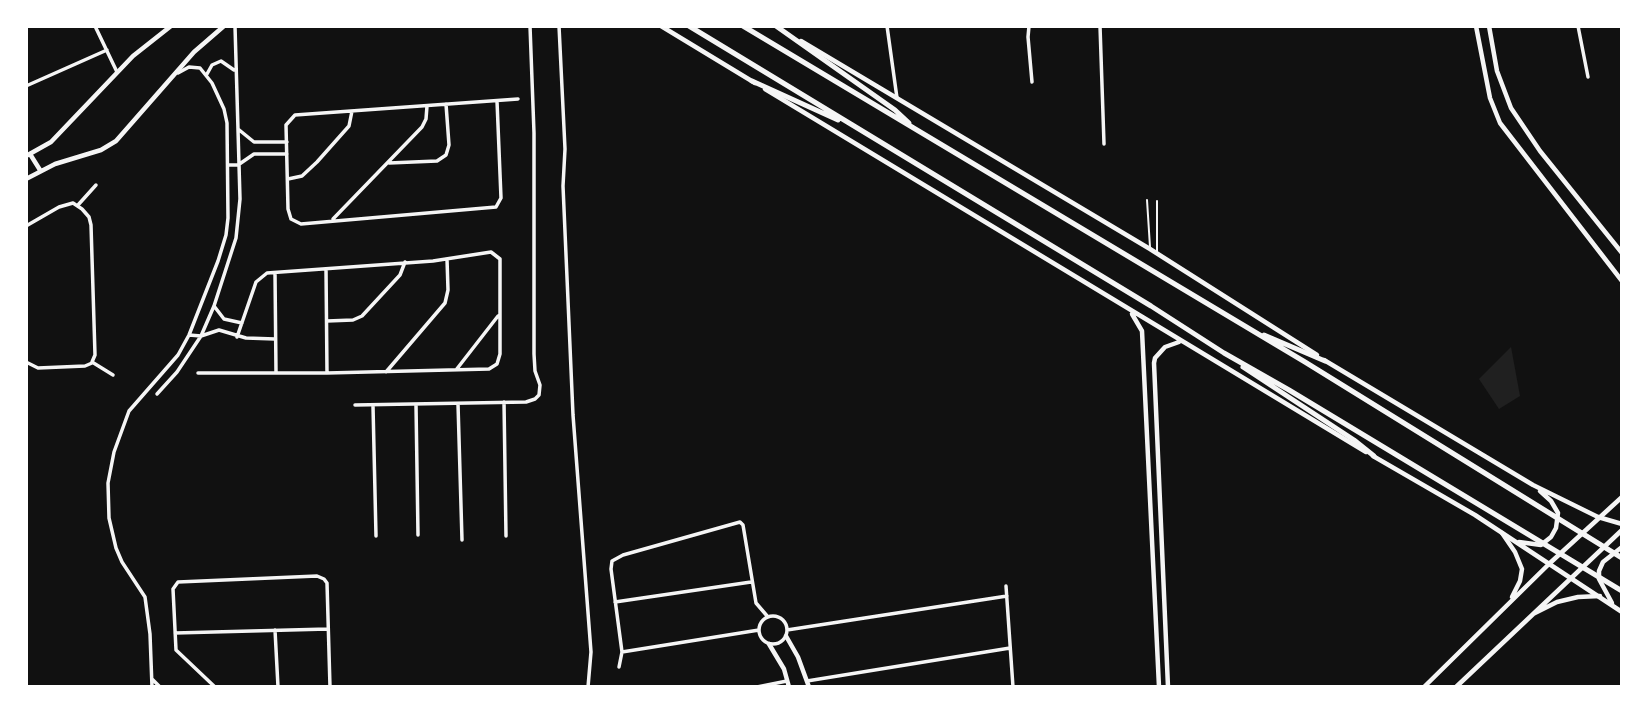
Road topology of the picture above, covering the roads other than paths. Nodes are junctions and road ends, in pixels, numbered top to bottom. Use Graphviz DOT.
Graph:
graph roads {
  1 [pos="95,26"];
  2 [pos="171,26"];
  3 [pos="224,26"];
  4 [pos="234,26"];
  5 [pos="530,26"];
  6 [pos="559,26"];
  7 [pos="661,26"];
  8 [pos="689,26"];
  9 [pos="743,26"];
  10 [pos="776,26"];
  11 [pos="887,26"];
  12 [pos="1029,26"];
  13 [pos="1100,26"];
  14 [pos="1476,26"];
  15 [pos="1489,26"];
  16 [pos="1578,26"];
  17 [pos="107,50"];
  18 [pos="234,69"];
  19 [pos="117,72"];
  20 [pos="176,74"];
  21 [pos="207,74"];
  22 [pos="1588,77"];
  23 [pos="752,81"];
  24 [pos="1032,82"];
  25 [pos="26,86"];
  26 [pos="897,98"];
  27 [pos="518,99"];
  28 [pos="497,101"];
  29 [pos="446,103"];
  30 [pos="427,105"];
  31 [pos="352,111"];
  32 [pos="237,128"];
  33 [pos="914,128"];
  34 [pos="862,131"];
  35 [pos="254,142"];
  36 [pos="287,142"];
  37 [pos="1104,144"];
  38 [pos="254,154"];
  39 [pos="287,154"];
  40 [pos="28,155"];
  41 [pos="387,163"];
  42 [pos="228,165"];
  43 [pos="238,165"];
  44 [pos="40,170"];
  45 [pos="26,179"];
  46 [pos="288,179"];
  47 [pos="96,185"];
  48 [pos="1147,200"];
  49 [pos="1157,201"];
  50 [pos="78,205"];
  51 [pos="332,220"];
  52 [pos="26,226"];
  53 [pos="1150,249"];
  54 [pos="1157,253"];
  55 [pos="1622,253"];
  56 [pos="447,259"];
  57 [pos="405,262"];
  58 [pos="326,269"];
  59 [pos="275,273"];
  60 [pos="1622,281"];
  61 [pos="214,306"];
  62 [pos="1129,311"];
  63 [pos="499,314"];
  64 [pos="224,319"];
  65 [pos="327,321"];
  66 [pos="242,323"];
  67 [pos="1246,327"];
  68 [pos="219,330"];
  69 [pos="189,335"];
  70 [pos="201,335"];
  71 [pos="237,337"];
  72 [pos="275,339"];
  73 [pos="1181,342"];
  74 [pos="1224,353"];
  75 [pos="1325,360"];
  76 [pos="26,362"];
  77 [pos="92,362"];
  78 [pos="456,370"];
  79 [pos="386,372"];
  80 [pos="198,373"];
  81 [pos="276,373"];
  82 [pos="327,373"];
  83 [pos="113,375"];
  84 [pos="157,394"];
  85 [pos="504,402"];
  86 [pos="458,404"];
  87 [pos="355,405"];
  88 [pos="373,405"];
  89 [pos="415,405"];
  90 [pos="1374,457"];
  91 [pos="1533,485"];
  92 [pos="1622,497"];
  93 [pos="1598,517"];
  94 [pos="1622,524"];
  95 [pos="1622,530"];
  96 [pos="1502,533"];
  97 [pos="418,535"];
  98 [pos="376,536"];
  99 [pos="506,536"];
  100 [pos="1162,538"];
  101 [pos="1152,539"];
  102 [pos="462,540"];
  103 [pos="1515,541"];
  104 [pos="1622,547"];
  105 [pos="1622,558"];
  106 [pos="1550,564"];
  107 [pos="1571,577"];
  108 [pos="751,582"];
  109 [pos="1006,586"];
  110 [pos="1622,591"];
  111 [pos="1007,596"];
  112 [pos="1600,596"];
  113 [pos="615,602"];
  114 [pos="1507,604"];
  115 [pos="1615,607"];
  116 [pos="1622,612"];
  117 [pos="1529,615"];
  118 [pos="768,617"];
  119 [pos="328,629"];
  120 [pos="759,630"];
  121 [pos="275,631"];
  122 [pos="786,633"];
  123 [pos="175,634"];
  124 [pos="769,644"];
  125 [pos="1010,648"];
  126 [pos="622,652"];
  127 [pos="1167,664"];
  128 [pos="1158,665"];
  129 [pos="619,667"];
  130 [pos="152,679"];
  131 [pos="788,684"];
  132 [pos="808,684"];
  133 [pos="1457,685"];
  134 [pos="152,687"];
  135 [pos="160,687"];
  136 [pos="215,687"];
  137 [pos="278,687"];
  138 [pos="330,687"];
  139 [pos="588,687"];
  140 [pos="757,687"];
  141 [pos="1013,687"];
  142 [pos="1159,687"];
  143 [pos="1168,687"];
  144 [pos="1425,687"];
  1 -- 17 [label="street"];
  2 -- 19 [label="street"];
  3 -- 20 [label="street"];
  4 -- 18 [label="street"];
  5 -- 85 [label="street"];
  6 -- 139 [label="street"];
  7 -- 23 [label="street"];
  8 -- 34 [label="main road"];
  9 -- 33 [label="main road"];
  10 -- 26 [label="street"];
  10 -- 33 [label="main road"];
  11 -- 26 [label="street"];
  12 -- 24 [label="street"];
  13 -- 37 [label="street"];
  14 -- 60 [label="street"];
  15 -- 55 [label="street"];
  16 -- 22 [label="street"];
  17 -- 19 [label="street"];
  17 -- 25 [label="street"];
  18 -- 21 [label="street"];
  18 -- 32 [label="street"];
  19 -- 40 [label="street"];
  20 -- 21 [label="street"];
  20 -- 44 [label="street"];
  21 -- 42 [label="street"];
  23 -- 34 [label="main road"];
  23 -- 62 [label="street"];
  26 -- 53 [label="street"];
  27 -- 28 [label="street"];
  28 -- 29 [label="street"];
  28 -- 51 [label="street"];
  29 -- 30 [label="street"];
  29 -- 41 [label="street"];
  30 -- 31 [label="street"];
  30 -- 41 [label="street"];
  31 -- 36 [label="street"];
  31 -- 46 [label="street"];
  32 -- 35 [label="street"];
  32 -- 43 [label="street"];
  33 -- 67 [label="main road"];
  34 -- 74 [label="main road"];
  35 -- 36 [label="street"];
  35 -- 38 [label="street"];
  36 -- 39 [label="street"];
  38 -- 39 [label="street"];
  38 -- 43 [label="street"];
  39 -- 46 [label="street"];
  40 -- 44 [label="street"];
  41 -- 51 [label="street"];
  42 -- 43 [label="street"];
  42 -- 69 [label="street"];
  43 -- 61 [label="street"];
  44 -- 45 [label="street"];
  46 -- 51 [label="street"];
  47 -- 50 [label="street"];
  48 -- 53 [label="lane"];
  49 -- 54 [label="lane"];
  50 -- 52 [label="street"];
  50 -- 77 [label="street"];
  53 -- 54 [label="street"];
  54 -- 75 [label="street"];
  56 -- 57 [label="street"];
  56 -- 63 [label="street"];
  56 -- 79 [label="street"];
  57 -- 58 [label="street"];
  57 -- 65 [label="street"];
  58 -- 59 [label="street"];
  58 -- 65 [label="street"];
  59 -- 66 [label="street"];
  59 -- 72 [label="street"];
  61 -- 64 [label="street"];
  61 -- 70 [label="street"];
  62 -- 73 [label="street"];
  62 -- 101 [label="street"];
  63 -- 78 [label="street"];
  63 -- 78 [label="street"];
  64 -- 66 [label="street"];
  64 -- 68 [label="street"];
  65 -- 82 [label="street"];
  66 -- 71 [label="street"];
  67 -- 75 [label="main road"];
  67 -- 105 [label="main road"];
  68 -- 70 [label="street"];
  68 -- 71 [label="street"];
  69 -- 70 [label="street"];
  69 -- 130 [label="street"];
  70 -- 84 [label="street"];
  71 -- 72 [label="street"];
  72 -- 81 [label="street"];
  73 -- 90 [label="street"];
  73 -- 100 [label="street"];
  74 -- 90 [label="main road"];
  74 -- 110 [label="main road"];
  75 -- 91 [label="street"];
  76 -- 77 [label="street"];
  77 -- 83 [label="street"];
  78 -- 79 [label="street"];
  79 -- 82 [label="street"];
  80 -- 81 [label="street"];
  81 -- 82 [label="street"];
  85 -- 86 [label="street"];
  85 -- 99 [label="street"];
  86 -- 89 [label="street"];
  86 -- 102 [label="street"];
  87 -- 88 [label="street"];
  88 -- 89 [label="street"];
  88 -- 98 [label="street"];
  89 -- 97 [label="street"];
  90 -- 96 [label="street"];
  91 -- 93 [label="street"];
  91 -- 103 [label="street"];
  92 -- 93 [label="street"];
  93 -- 94 [label="street"];
  93 -- 106 [label="street"];
  95 -- 107 [label="street"];
  96 -- 103 [label="street"];
  96 -- 114 [label="street"];
  100 -- 101 [label="street"];
  100 -- 127 [label="street"];
  101 -- 128 [label="street"];
  103 -- 106 [label="street"];
  104 -- 115 [label="street"];
  106 -- 107 [label="street"];
  106 -- 114 [label="street"];
  107 -- 112 [label="street"];
  107 -- 117 [label="street"];
  108 -- 113 [label="street"];
  108 -- 113 [label="street"];
  108 -- 118 [label="street"];
  109 -- 111 [label="street"];
  111 -- 122 [label="street"];
  111 -- 125 [label="street"];
  112 -- 115 [label="street"];
  112 -- 117 [label="street"];
  113 -- 126 [label="street"];
  114 -- 144 [label="street"];
  115 -- 116 [label="street"];
  117 -- 133 [label="street"];
  118 -- 120 [label="street"];
  118 -- 122 [label="street"];
  119 -- 121 [label="street"];
  119 -- 123 [label="street"];
  119 -- 138 [label="street"];
  120 -- 124 [label="street"];
  120 -- 126 [label="street"];
  121 -- 123 [label="street"];
  121 -- 137 [label="street"];
  122 -- 124 [label="street"];
  122 -- 132 [label="street"];
  123 -- 136 [label="street"];
  124 -- 131 [label="street"];
  125 -- 132 [label="street"];
  125 -- 141 [label="street"];
  126 -- 129 [label="street"];
  127 -- 128 [label="street"];
  127 -- 143 [label="street"];
  128 -- 142 [label="street"];
  130 -- 134 [label="street"];
  130 -- 135 [label="street"];
  131 -- 140 [label="street"];
}
